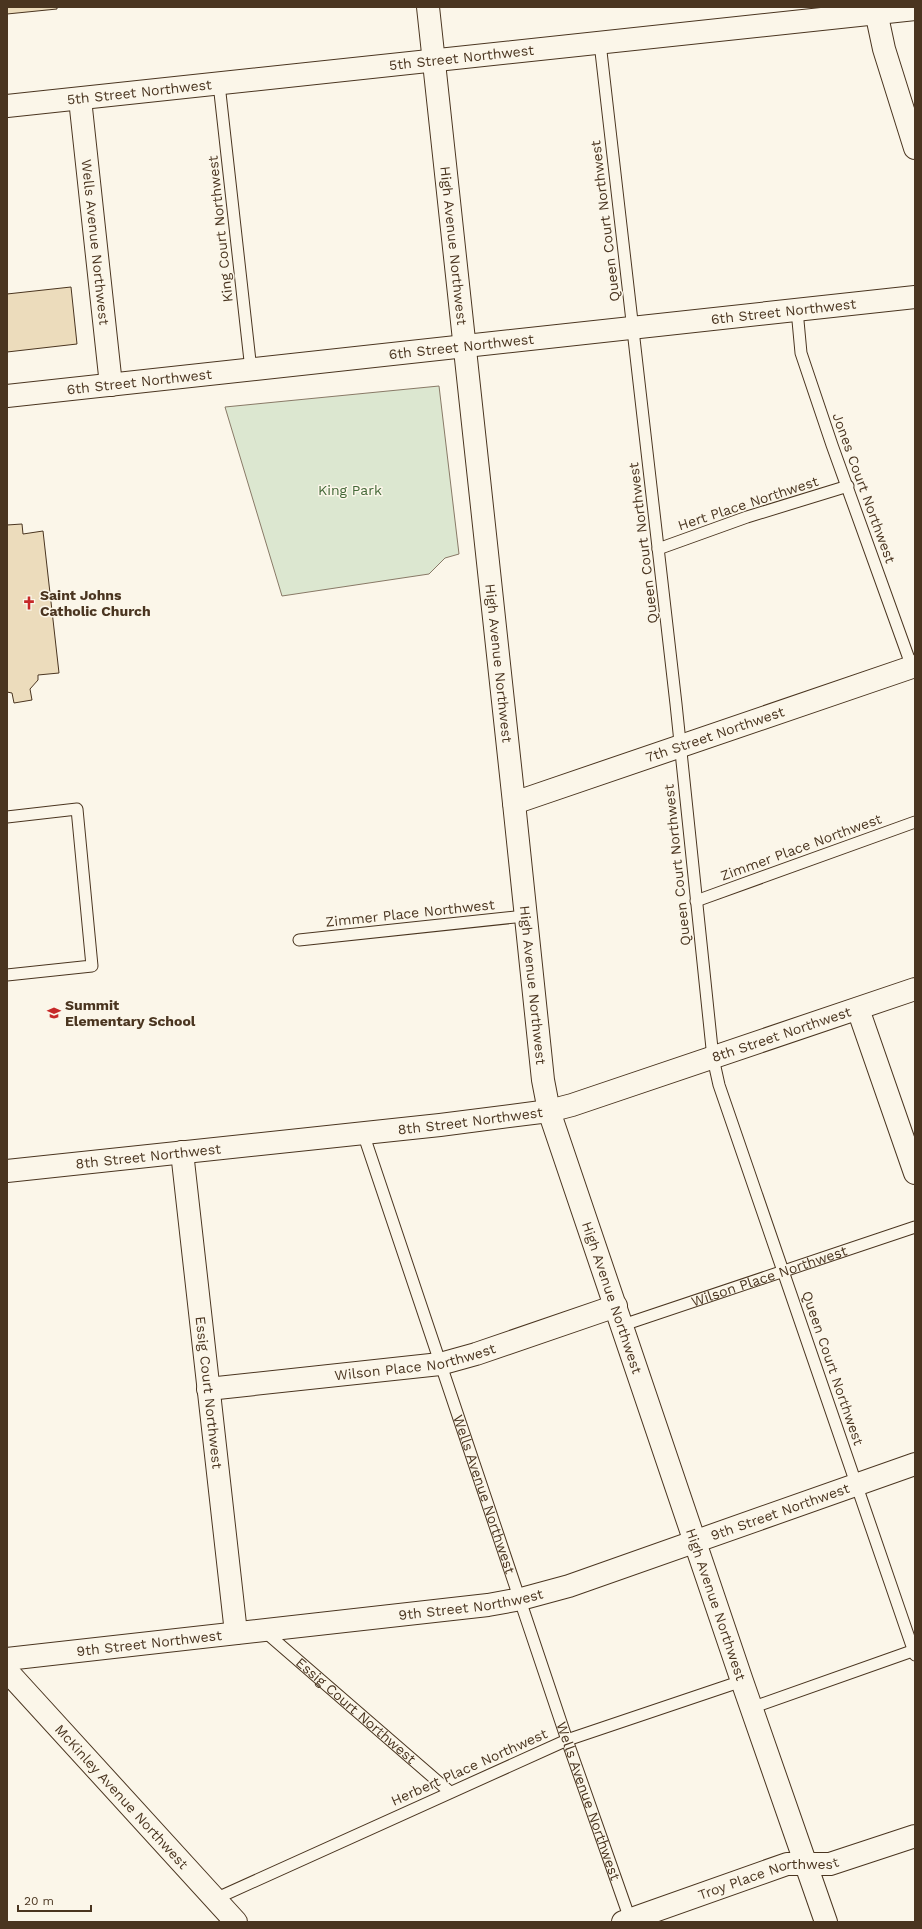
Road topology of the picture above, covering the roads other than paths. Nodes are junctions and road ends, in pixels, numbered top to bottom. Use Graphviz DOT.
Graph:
graph roads {
  1 [pos="428,7"];
  2 [pos="915,9"];
  3 [pos="876,10"];
  4 [pos="600,43"];
  5 [pos="434,61"];
  6 [pos="219,84"];
  7 [pos="80,99"];
  8 [pos="7,106"];
  9 [pos="915,148"];
  10 [pos="915,297"];
  11 [pos="797,310"];
  12 [pos="633,328"];
  13 [pos="465,346"];
  14 [pos="250,370"];
  15 [pos="111,385"];
  16 [pos="7,396"];
  17 [pos="848,486"];
  18 [pos="658,549"];
  19 [pos="914,669"];
  20 [pos="680,747"];
  21 [pos="514,803"];
  22 [pos="7,817"];
  23 [pos="915,822"];
  24 [pos="696,901"];
  25 [pos="525,916"];
  26 [pos="299,940"];
  27 [pos="7,975"];
  28 [pos="915,989"];
  29 [pos="858,1008"];
  30 [pos="713,1058"];
  31 [pos="549,1111"];
  32 [pos="363,1132"];
  33 [pos="182,1152"];
  34 [pos="7,1171"];
  35 [pos="915,1174"];
  36 [pos="915,1227"];
  37 [pos="784,1272"];
  38 [pos="619,1316"];
  39 [pos="440,1364"];
  40 [pos="208,1388"];
  41 [pos="915,1464"];
  42 [pos="856,1483"];
  43 [pos="695,1540"];
  44 [pos="521,1599"];
  45 [pos="263,1630"];
  46 [pos="236,1633"];
  47 [pos="915,1652"];
  48 [pos="7,1659"];
  49 [pos="7,1671"];
  50 [pos="742,1681"];
  51 [pos="751,1708"];
  52 [pos="567,1740"];
  53 [pos="450,1792"];
  54 [pos="915,1836"];
  55 [pos="806,1865"];
  56 [pos="215,1899"];
  57 [pos="628,1921"];
  58 [pos="236,1922"];
  59 [pos="826,1922"];
  1 -- 5 [label="street, High Avenue Northwest"];
  2 -- 3 [label="street, 5th Street Northwest"];
  3 -- 4 [label="street, 5th Street Northwest"];
  3 -- 9 [label="street"];
  4 -- 5 [label="street, 5th Street Northwest"];
  4 -- 12 [label="lane, Queen Court Northwest"];
  5 -- 6 [label="street, 5th Street Northwest"];
  5 -- 13 [label="street, High Avenue Northwest"];
  6 -- 7 [label="street, 5th Street Northwest"];
  6 -- 14 [label="lane, King Court Northwest"];
  7 -- 8 [label="street, 5th Street Northwest"];
  7 -- 15 [label="street, Wells Avenue Northwest"];
  10 -- 11 [label="street, 6th Street Northwest"];
  11 -- 12 [label="street, 6th Street Northwest"];
  11 -- 17 [label="lane, Jones Court Northwest"];
  12 -- 13 [label="street, 6th Street Northwest"];
  12 -- 18 [label="lane, Queen Court Northwest"];
  13 -- 14 [label="street, 6th Street Northwest"];
  13 -- 21 [label="street, High Avenue Northwest"];
  14 -- 15 [label="street, 6th Street Northwest"];
  15 -- 16 [label="street, 6th Street Northwest"];
  17 -- 18 [label="lane, Hert Place Northwest"];
  17 -- 19 [label="lane, Jones Court Northwest"];
  18 -- 20 [label="lane, Queen Court Northwest"];
  19 -- 20 [label="street, 7th Street Northwest"];
  20 -- 21 [label="street, 7th Street Northwest"];
  20 -- 24 [label="lane, Queen Court Northwest"];
  21 -- 25 [label="street, High Avenue Northwest"];
  22 -- 27 [label="lane"];
  23 -- 24 [label="lane, Zimmer Place Northwest"];
  24 -- 30 [label="lane, Queen Court Northwest"];
  25 -- 26 [label="lane, Zimmer Place Northwest"];
  25 -- 31 [label="street, High Avenue Northwest"];
  28 -- 29 [label="street, 8th Street Northwest"];
  29 -- 30 [label="street, 8th Street Northwest"];
  29 -- 35 [label="street"];
  30 -- 31 [label="street, 8th Street Northwest"];
  30 -- 37 [label="lane, Queen Court Northwest"];
  31 -- 32 [label="street, 8th Street Northwest"];
  31 -- 38 [label="street, High Avenue Northwest"];
  32 -- 33 [label="street, 8th Street Northwest"];
  32 -- 39 [label="lane, Wells Avenue Northwest"];
  33 -- 34 [label="street, 8th Street Northwest"];
  33 -- 40 [label="street, Essig Court Northwest"];
  36 -- 37 [label="lane, Wilson Place Northwest"];
  37 -- 38 [label="lane, Wilson Place Northwest"];
  37 -- 42 [label="lane, Queen Court Northwest"];
  38 -- 39 [label="street, Wilson Place Northwest"];
  38 -- 43 [label="street, High Avenue Northwest"];
  39 -- 40 [label="street, Wilson Place Northwest"];
  39 -- 44 [label="lane, Wells Avenue Northwest"];
  40 -- 46 [label="street, Essig Court Northwest"];
  41 -- 42 [label="street, 9th Street Northwest"];
  42 -- 43 [label="street, 9th Street Northwest"];
  42 -- 47 [label="lane, Queen Court Northwest"];
  43 -- 44 [label="street, 9th Street Northwest"];
  43 -- 50 [label="street, High Avenue Northwest"];
  44 -- 45 [label="street, 9th Street Northwest"];
  44 -- 52 [label="lane, Wells Avenue Northwest"];
  45 -- 46 [label="street, 9th Street Northwest"];
  45 -- 53 [label="lane, Essig Court Northwest"];
  46 -- 48 [label="street, 9th Street Northwest"];
  47 -- 51 [label="lane"];
  49 -- 56 [label="street, McKinley Avenue Northwest"];
  50 -- 51 [label="street, High Avenue Northwest"];
  50 -- 52 [label="lane, Herbert Place Northwest"];
  51 -- 55 [label="street, High Avenue Northwest"];
  52 -- 53 [label="lane, Herbert Place Northwest"];
  52 -- 57 [label="lane, Wells Avenue Northwest"];
  53 -- 56 [label="lane, Herbert Place Northwest"];
  54 -- 55 [label="street, Troy Place Northwest"];
  55 -- 57 [label="street, Troy Place Northwest"];
  55 -- 59 [label="street, High Avenue Northwest"];
  56 -- 58 [label="street, McKinley Avenue Northwest"];
}
